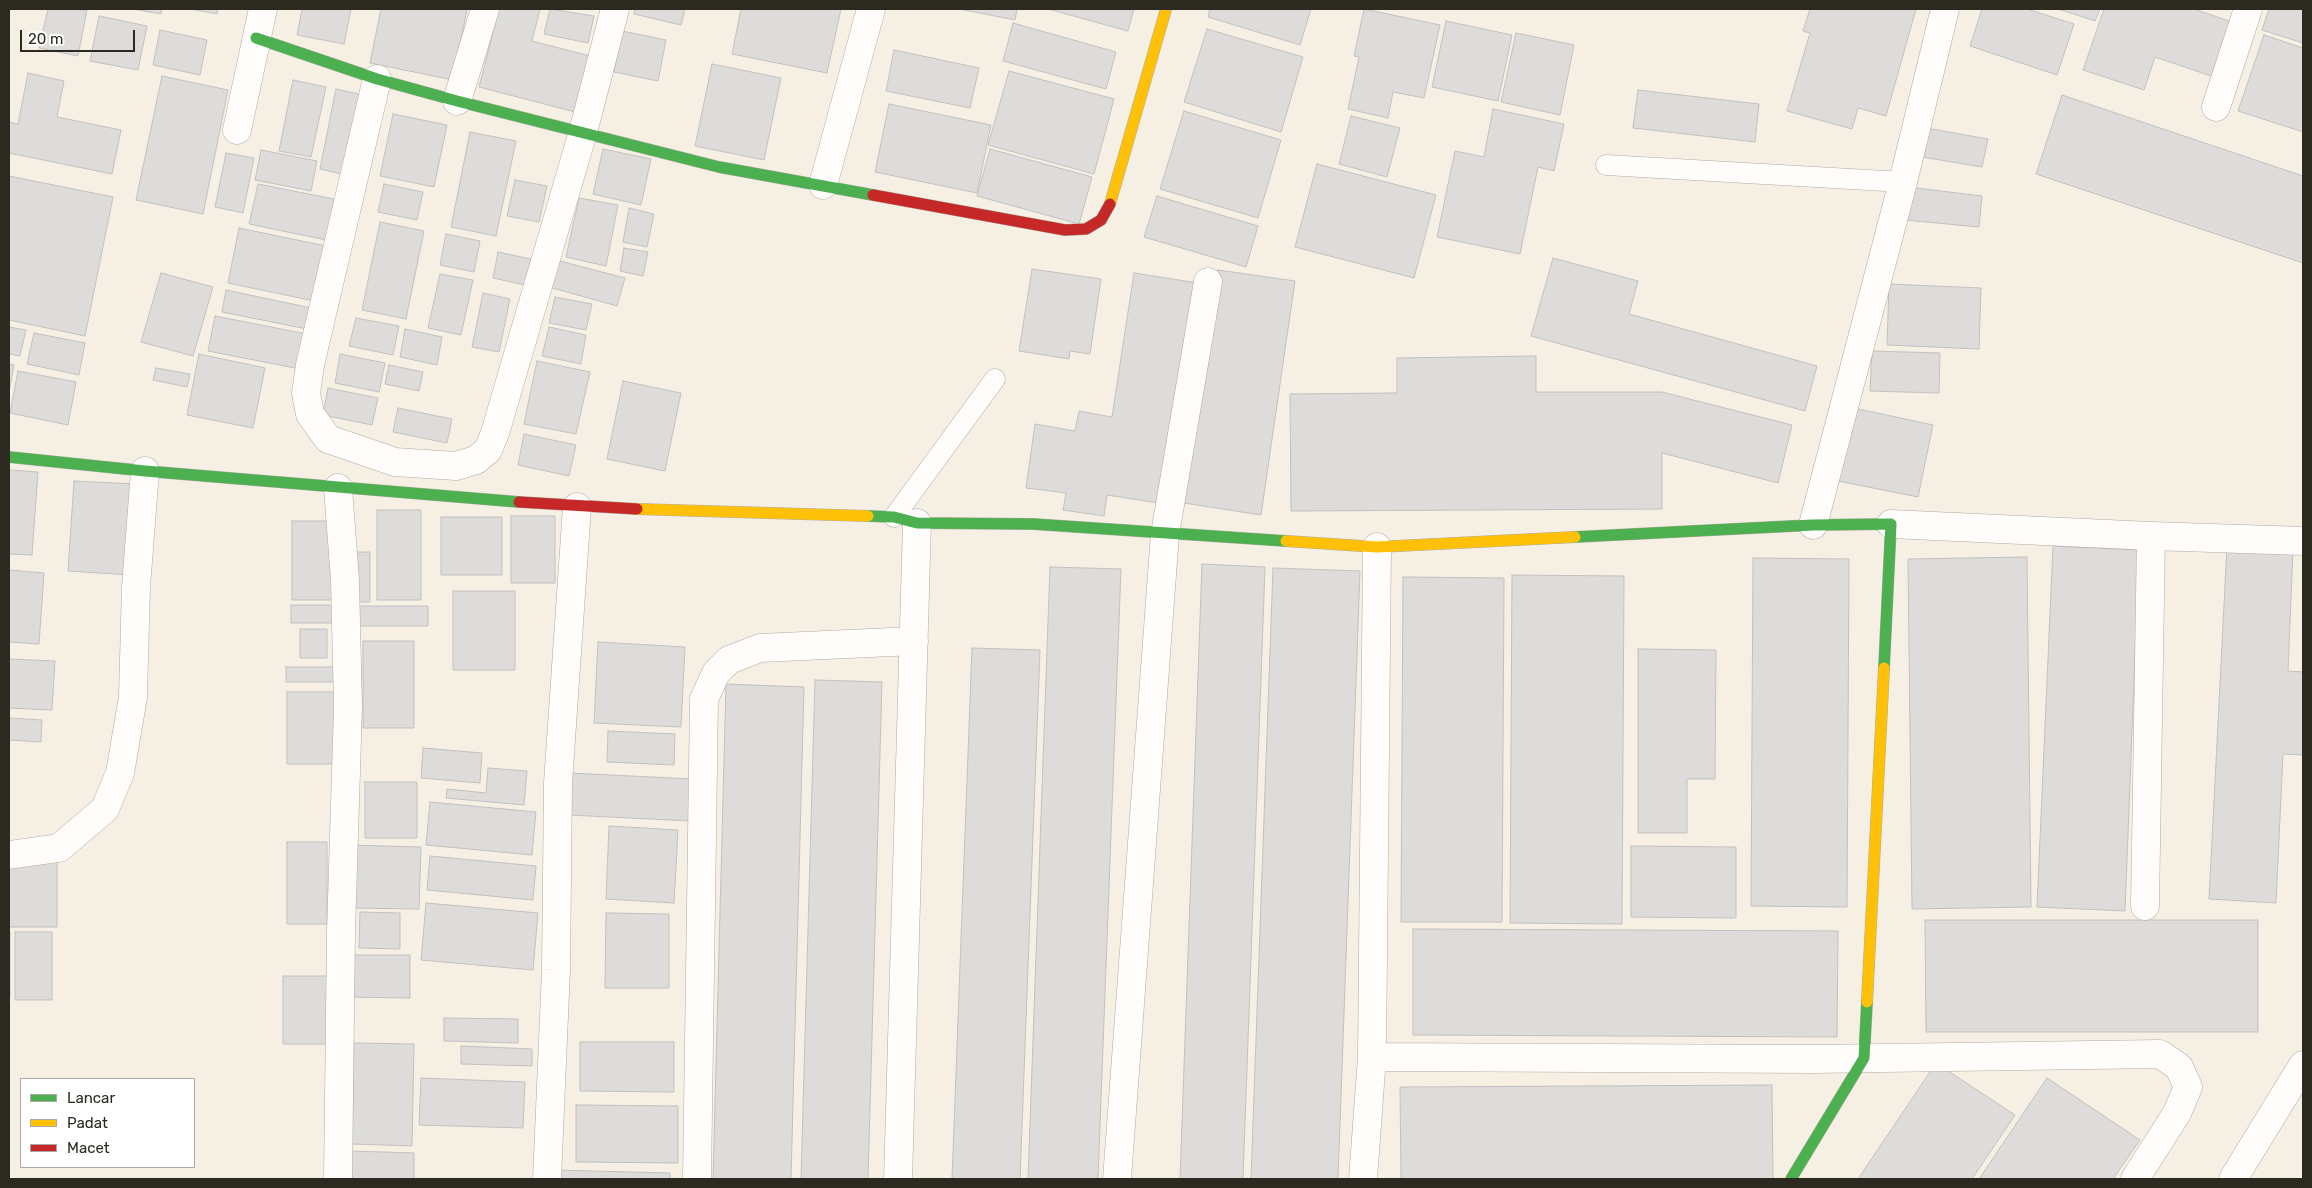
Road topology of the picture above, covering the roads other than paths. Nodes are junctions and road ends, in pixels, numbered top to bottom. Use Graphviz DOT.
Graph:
graph roads {
  1 [pos="263,9"];
  2 [pos="485,9"];
  3 [pos="615,9"];
  4 [pos="870,9"];
  5 [pos="1166,9"];
  6 [pos="1945,9"];
  7 [pos="2248,9"];
  8 [pos="256,38"];
  9 [pos="377,79"];
  10 [pos="457,101"];
  11 [pos="2216,107"];
  12 [pos="237,130"];
  13 [pos="583,132"];
  14 [pos="1606,165"];
  15 [pos="1903,182"];
  16 [pos="823,185"];
  17 [pos="1208,282"];
  18 [pos="995,379"];
  19 [pos="9,457"];
  20 [pos="145,471"];
  21 [pos="338,488"];
  22 [pos="578,507"];
  23 [pos="905,520"];
  24 [pos="1891,524"];
  25 [pos="1813,525"];
  26 [pos="1165,534"];
  27 [pos="2151,536"];
  28 [pos="2303,541"];
  29 [pos="1378,547"];
  30 [pos="914,640"];
  31 [pos="9,855"];
  32 [pos="2145,906"];
  33 [pos="1372,1057"];
  34 [pos="1864,1058"];
  35 [pos="2303,1065"];
  36 [pos="338,1179"];
  37 [pos="547,1179"];
  38 [pos="697,1179"];
  39 [pos="898,1179"];
  40 [pos="1117,1179"];
  41 [pos="1363,1179"];
  42 [pos="1791,1179"];
  43 [pos="2135,1179"];
  44 [pos="2233,1179"];
  1 -- 8 [label="street"];
  2 -- 10 [label="street"];
  3 -- 13 [label="street"];
  4 -- 16 [label="street"];
  5 -- 16 [label="street"];
  6 -- 15 [label="street"];
  7 -- 11 [label="street"];
  8 -- 9 [label="street"];
  8 -- 12 [label="street"];
  9 -- 10 [label="street"];
  9 -- 13 [label="street"];
  10 -- 13 [label="street"];
  13 -- 16 [label="street"];
  14 -- 15 [label="lane"];
  15 -- 25 [label="street"];
  17 -- 26 [label="street"];
  18 -- 23 [label="lane"];
  19 -- 20 [label="street"];
  20 -- 21 [label="street"];
  20 -- 31 [label="street"];
  21 -- 22 [label="street"];
  21 -- 36 [label="street"];
  22 -- 23 [label="street"];
  22 -- 37 [label="street"];
  23 -- 26 [label="street"];
  23 -- 30 [label="street"];
  24 -- 25 [label="street"];
  24 -- 27 [label="street"];
  24 -- 34 [label="street"];
  25 -- 29 [label="street"];
  26 -- 29 [label="street"];
  26 -- 40 [label="street"];
  27 -- 28 [label="street"];
  27 -- 32 [label="street"];
  29 -- 33 [label="street"];
  30 -- 38 [label="street"];
  30 -- 39 [label="street"];
  33 -- 34 [label="street"];
  33 -- 41 [label="street"];
  34 -- 42 [label="street"];
  34 -- 43 [label="street"];
  35 -- 44 [label="street"];
}
